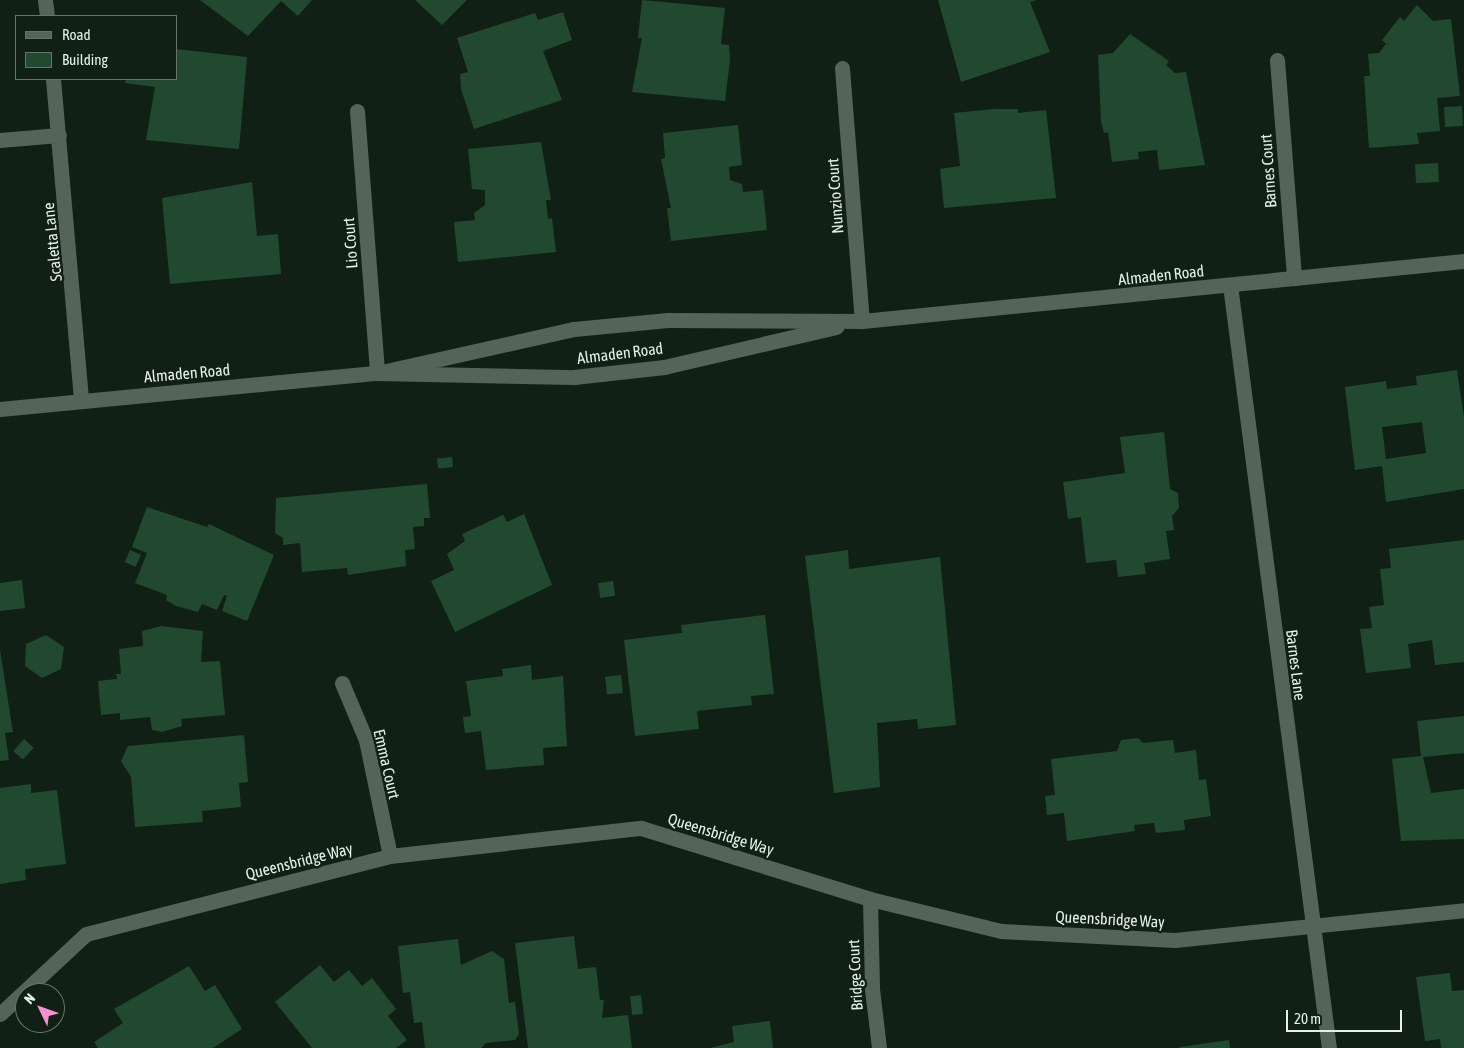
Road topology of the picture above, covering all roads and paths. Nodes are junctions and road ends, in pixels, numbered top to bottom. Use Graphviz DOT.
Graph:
graph roads {
  1 [pos="45,0"];
  2 [pos="47,15"];
  3 [pos="1277,60"];
  4 [pos="842,68"];
  5 [pos="53,80"];
  6 [pos="357,111"];
  7 [pos="59,135"];
  8 [pos="0,140"];
  9 [pos="1464,261"];
  10 [pos="1294,278"];
  11 [pos="1230,285"];
  12 [pos="862,321"];
  13 [pos="377,373"];
  14 [pos="82,401"];
  15 [pos="0,409"];
  16 [pos="342,683"];
  17 [pos="390,856"];
  18 [pos="870,899"];
  19 [pos="1464,910"];
  20 [pos="1310,928"];
  21 [pos="0,1014"];
  22 [pos="879,1048"];
  23 [pos="1329,1048"];
  1 -- 2 [label="street"];
  3 -- 10 [label="street, Barnes Court"];
  4 -- 12 [label="street, Nunzio Court"];
  5 -- 7 [label="street, Scaletta Lane"];
  6 -- 13 [label="street, Lio Court"];
  7 -- 8 [label="street"];
  7 -- 14 [label="street, Scaletta Lane"];
  9 -- 10 [label="street, Almaden Road"];
  10 -- 11 [label="street, Almaden Road"];
  11 -- 12 [label="street, Almaden Road"];
  11 -- 20 [label="street, Barnes Lane"];
  12 -- 13 [label="street, Almaden Road"];
  12 -- 13 [label="street, Almaden Road"];
  13 -- 14 [label="street, Almaden Road"];
  14 -- 15 [label="street, Almaden Road"];
  16 -- 17 [label="street, Emma Court"];
  17 -- 18 [label="street, Queensbridge Way"];
  17 -- 21 [label="street, Queensbridge Way"];
  18 -- 20 [label="street, Queensbridge Way"];
  18 -- 22 [label="street, Bridge Court"];
  19 -- 20 [label="street, Queensbridge Way"];
  20 -- 23 [label="street, Barnes Lane"];
}
